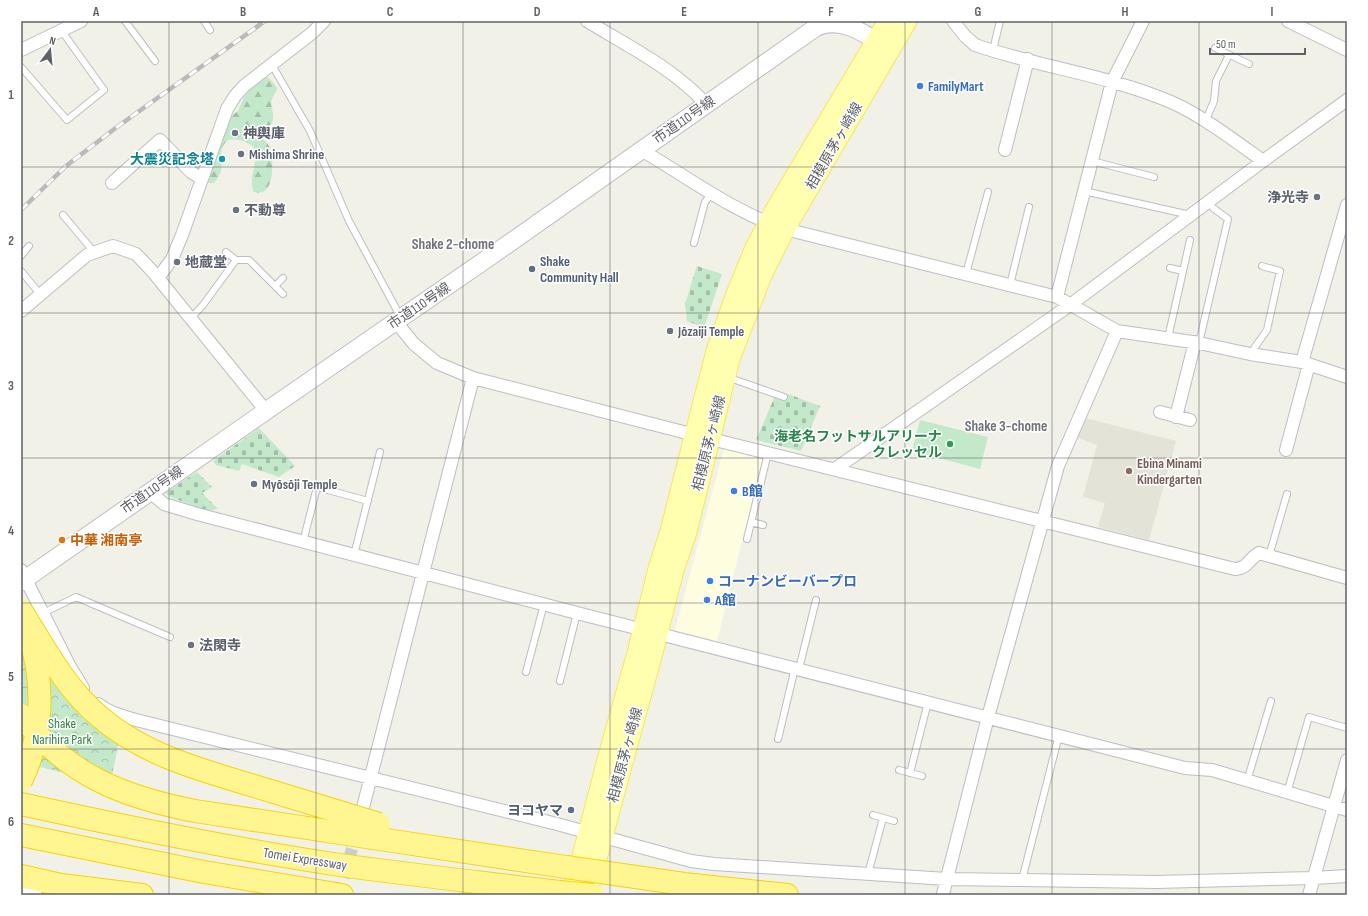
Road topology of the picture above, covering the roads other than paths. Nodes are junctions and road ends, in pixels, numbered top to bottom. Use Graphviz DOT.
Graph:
graph roads {
  1 [pos="81,21"];
  2 [pos="125,21"];
  3 [pos="204,21"];
  4 [pos="324,21"];
  5 [pos="587,21"];
  6 [pos="888,21"];
  7 [pos="907,21"];
  8 [pos="953,21"];
  9 [pos="1000,21"];
  10 [pos="1143,21"];
  11 [pos="1288,21"];
  12 [pos="61,30"];
  13 [pos="210,30"];
  14 [pos="883,45"];
  15 [pos="1215,48"];
  16 [pos="21,50"];
  17 [pos="993,50"];
  18 [pos="1347,50"];
  19 [pos="1229,55"];
  20 [pos="1028,60"];
  21 [pos="155,61"];
  22 [pos="1249,64"];
  23 [pos="272,65"];
  24 [pos="21,67"];
  25 [pos="1112,82"];
  26 [pos="1347,100"];
  27 [pos="706,104"];
  28 [pos="1205,122"];
  29 [pos="641,150"];
  30 [pos="1005,150"];
  31 [pos="1092,161"];
  32 [pos="1263,161"];
  33 [pos="1154,177"];
  34 [pos="202,179"];
  35 [pos="112,183"];
  36 [pos="1084,191"];
  37 [pos="988,192"];
  38 [pos="712,193"];
  39 [pos="1347,205"];
  40 [pos="1029,207"];
  41 [pos="1213,208"];
  42 [pos="63,215"];
  43 [pos="1190,215"];
  44 [pos="776,226"];
  45 [pos="1190,240"];
  46 [pos="694,243"];
  47 [pos="29,246"];
  48 [pos="94,252"];
  49 [pos="226,252"];
  50 [pos="21,256"];
  51 [pos="236,260"];
  52 [pos="1262,266"];
  53 [pos="1170,268"];
  54 [pos="21,271"];
  55 [pos="1183,271"];
  56 [pos="966,274"];
  57 [pos="158,278"];
  58 [pos="283,278"];
  59 [pos="1010,285"];
  60 [pos="275,286"];
  61 [pos="40,294"];
  62 [pos="283,294"];
  63 [pos="1057,297"];
  64 [pos="1070,305"];
  65 [pos="21,311"];
  66 [pos="191,318"];
  67 [pos="398,320"];
  68 [pos="1117,331"];
  69 [pos="1168,338"];
  70 [pos="1197,342"];
  71 [pos="1250,354"];
  72 [pos="1305,363"];
  73 [pos="726,376"];
  74 [pos="1347,377"];
  75 [pos="473,378"];
  76 [pos="784,397"];
  77 [pos="266,410"];
  78 [pos="1160,412"];
  79 [pos="1176,417"];
  80 [pos="1190,420"];
  81 [pos="703,437"];
  82 [pos="1286,450"];
  83 [pos="380,452"];
  84 [pos="768,453"];
  85 [pos="835,469"];
  86 [pos="150,492"];
  87 [pos="1287,494"];
  88 [pos="368,500"];
  89 [pos="1042,520"];
  90 [pos="751,522"];
  91 [pos="763,525"];
  92 [pos="747,539"];
  93 [pos="303,542"];
  94 [pos="1264,554"];
  95 [pos="354,555"];
  96 [pos="423,572"];
  97 [pos="23,577"];
  98 [pos="1347,578"];
  99 [pos="816,600"];
  100 [pos="544,604"];
  101 [pos="21,611"];
  102 [pos="43,613"];
  103 [pos="577,613"];
  104 [pos="650,632"];
  105 [pos="170,637"];
  106 [pos="797,669"];
  107 [pos="526,672"];
  108 [pos="560,681"];
  109 [pos="1271,701"];
  110 [pos="928,702"];
  111 [pos="21,715"];
  112 [pos="988,717"];
  113 [pos="1347,728"];
  114 [pos="1059,736"];
  115 [pos="778,739"];
  116 [pos="1347,760"];
  117 [pos="899,770"];
  118 [pos="910,773"];
  119 [pos="922,776"];
  120 [pos="371,777"];
  121 [pos="21,781"];
  122 [pos="1247,781"];
  123 [pos="1287,793"];
  124 [pos="21,804"];
  125 [pos="1334,807"];
  126 [pos="1347,810"];
  127 [pos="872,815"];
  128 [pos="883,818"];
  129 [pos="894,821"];
  130 [pos="596,834"];
  131 [pos="21,835"];
  132 [pos="368,835"];
  133 [pos="868,874"];
  134 [pos="21,876"];
  135 [pos="1347,876"];
  136 [pos="947,878"];
  137 [pos="1314,878"];
  138 [pos="1022,880"];
  139 [pos="21,891"];
  140 [pos="566,893"];
  141 [pos="943,894"];
  142 [pos="36,895"];
  143 [pos="142,895"];
  144 [pos="342,895"];
  145 [pos="587,895"];
  146 [pos="593,895"];
  147 [pos="787,895"];
  148 [pos="1310,895"];
  1 -- 12 [label="street"];
  2 -- 21 [label="lane"];
  3 -- 13 [label="lane"];
  4 -- 23 [label="street"];
  5 -- 27 [label="street"];
  6 -- 14 [label="main road, 相模原茅ヶ崎線"];
  7 -- 14 [label="main road, 相模原茅ヶ崎線"];
  8 -- 17 [label="street"];
  9 -- 17 [label="lane"];
  10 -- 25 [label="street"];
  11 -- 18 [label="street"];
  12 -- 16 [label="street"];
  12 -- 24 [label="lane"];
  14 -- 27 [label="street, 市道110号線"];
  14 -- 44 [label="main road, 相模原茅ヶ崎線"];
  15 -- 19 [label="lane"];
  17 -- 20 [label="street"];
  19 -- 22 [label="lane"];
  19 -- 28 [label="lane"];
  20 -- 25 [label="street"];
  20 -- 30 [label="street"];
  23 -- 34 [label="street"];
  23 -- 67 [label="lane"];
  25 -- 28 [label="street"];
  25 -- 31 [label="street"];
  26 -- 32 [label="street"];
  27 -- 29 [label="street, 市道110号線"];
  28 -- 32 [label="street"];
  29 -- 38 [label="street"];
  29 -- 67 [label="street, 市道110号線"];
  31 -- 33 [label="lane"];
  31 -- 36 [label="street"];
  32 -- 43 [label="street"];
  34 -- 35 [label="street"];
  34 -- 57 [label="street"];
  36 -- 43 [label="lane"];
  36 -- 63 [label="street"];
  37 -- 56 [label="lane"];
  38 -- 44 [label="street"];
  38 -- 46 [label="lane"];
  39 -- 72 [label="street"];
  40 -- 59 [label="lane"];
  41 -- 70 [label="lane"];
  42 -- 48 [label="lane"];
  43 -- 64 [label="street"];
  44 -- 56 [label="street"];
  44 -- 73 [label="main road, 相模原茅ヶ崎線"];
  44 -- 81 [label="main road, 相模原茅ヶ崎線"];
  45 -- 55 [label="lane"];
  47 -- 50 [label="lane"];
  48 -- 57 [label="street"];
  48 -- 61 [label="street"];
  49 -- 51 [label="lane"];
  51 -- 60 [label="lane"];
  51 -- 66 [label="lane"];
  52 -- 71 [label="lane"];
  53 -- 55 [label="lane"];
  54 -- 61 [label="lane"];
  55 -- 69 [label="lane"];
  56 -- 59 [label="street"];
  57 -- 66 [label="street"];
  58 -- 60 [label="lane"];
  59 -- 63 [label="street"];
  60 -- 62 [label="lane"];
  61 -- 65 [label="street"];
  63 -- 64 [label="street"];
  64 -- 68 [label="street"];
  64 -- 85 [label="street"];
  66 -- 77 [label="street"];
  67 -- 75 [label="street"];
  67 -- 77 [label="street, 市道110号線"];
  68 -- 69 [label="street"];
  68 -- 89 [label="street"];
  69 -- 70 [label="street"];
  70 -- 71 [label="street"];
  70 -- 79 [label="street"];
  71 -- 72 [label="street"];
  72 -- 74 [label="street"];
  72 -- 82 [label="street"];
  73 -- 76 [label="lane"];
  73 -- 81 [label="main road, 相模原茅ヶ崎線"];
  75 -- 81 [label="street"];
  75 -- 96 [label="street"];
  77 -- 86 [label="street, 市道110号線"];
  78 -- 79 [label="street"];
  79 -- 80 [label="street"];
  81 -- 84 [label="street"];
  81 -- 104 [label="main road, 相模原茅ヶ崎線"];
  83 -- 88 [label="lane"];
  84 -- 85 [label="street"];
  84 -- 90 [label="lane"];
  85 -- 89 [label="street"];
  86 -- 93 [label="street"];
  86 -- 97 [label="street, 市道110号線"];
  87 -- 94 [label="lane"];
  88 -- 93 [label="lane"];
  88 -- 95 [label="lane"];
  89 -- 94 [label="street"];
  89 -- 112 [label="street"];
  90 -- 91 [label="lane"];
  90 -- 92 [label="lane"];
  93 -- 95 [label="street"];
  94 -- 98 [label="street"];
  95 -- 96 [label="street"];
  96 -- 100 [label="street"];
  96 -- 120 [label="street"];
  97 -- 102 [label="street"];
  99 -- 106 [label="lane"];
  100 -- 103 [label="street"];
  100 -- 107 [label="lane"];
  101 -- 121 [label="highway, bridge"];
  101 -- 132 [label="highway, bridge"];
  102 -- 105 [label="lane"];
  102 -- 120 [label="street"];
  103 -- 104 [label="street"];
  103 -- 108 [label="lane"];
  104 -- 106 [label="street"];
  104 -- 130 [label="main road, 相模原茅ヶ崎線"];
  106 -- 110 [label="street"];
  106 -- 115 [label="lane"];
  109 -- 122 [label="lane"];
  110 -- 112 [label="street"];
  110 -- 118 [label="lane"];
  111 -- 132 [label="highway, bridge"];
  112 -- 114 [label="street"];
  112 -- 136 [label="street"];
  113 -- 123 [label="lane"];
  114 -- 122 [label="street"];
  114 -- 138 [label="lane"];
  116 -- 125 [label="street"];
  117 -- 118 [label="lane"];
  118 -- 119 [label="lane"];
  120 -- 130 [label="street"];
  120 -- 132 [label="street"];
  122 -- 123 [label="street"];
  123 -- 125 [label="street"];
  124 -- 140 [label="highway, Tomei Expressway"];
  125 -- 126 [label="street"];
  125 -- 137 [label="street"];
  127 -- 128 [label="lane"];
  128 -- 129 [label="lane"];
  128 -- 133 [label="lane"];
  130 -- 133 [label="street"];
  130 -- 140 [label="main road, 相模原茅ヶ崎線"];
  130 -- 145 [label="main road, 相模原茅ヶ崎線"];
  131 -- 144 [label="highway, Tomei Expressway"];
  132 -- 147 [label="highway, bridge"];
  133 -- 136 [label="street"];
  134 -- 143 [label="highway"];
  135 -- 137 [label="street"];
  136 -- 138 [label="street"];
  136 -- 141 [label="street"];
  137 -- 138 [label="street"];
  137 -- 148 [label="street"];
  139 -- 142 [label="street"];
  140 -- 146 [label="highway, Tomei Expressway, bridge"];
}
